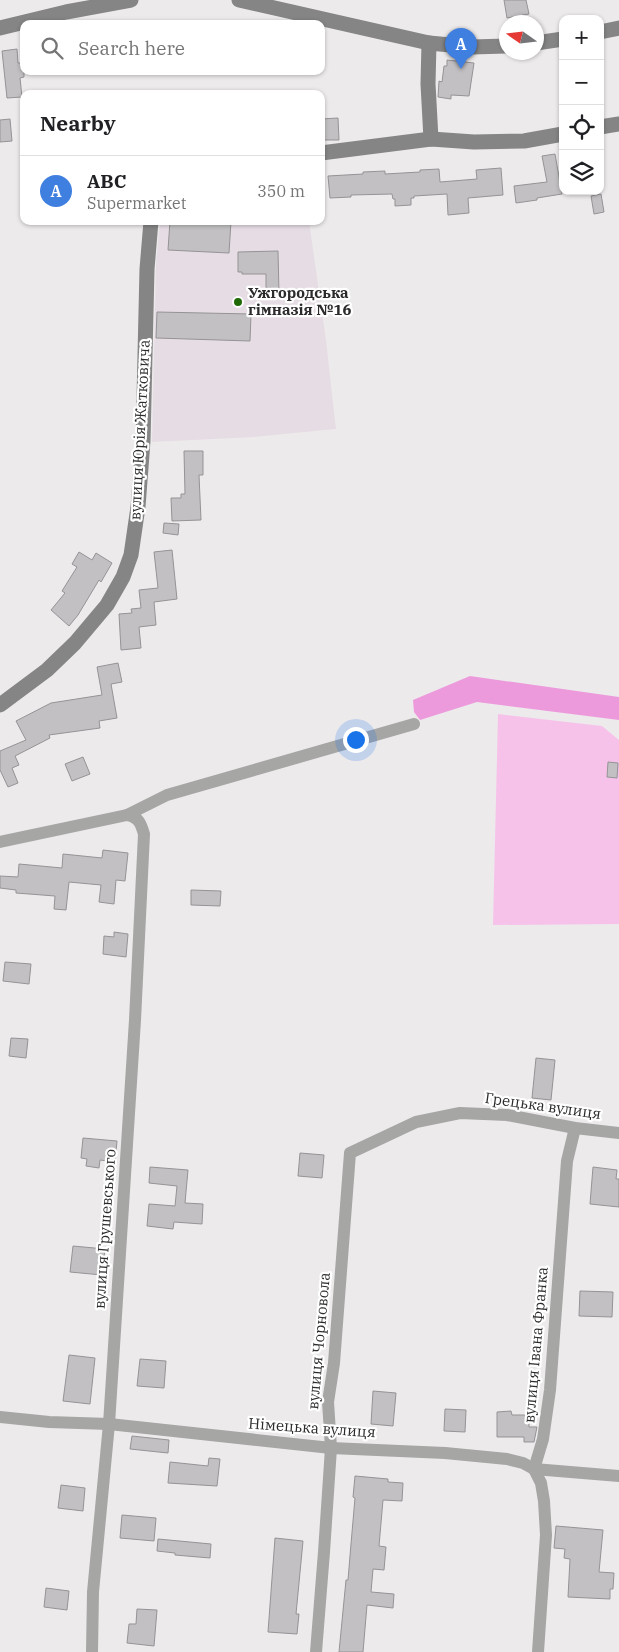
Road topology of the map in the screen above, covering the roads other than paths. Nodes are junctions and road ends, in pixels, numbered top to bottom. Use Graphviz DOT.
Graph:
graph roads {
  1 [pos="130,0"];
  2 [pos="239,0"];
  3 [pos="33,20"];
  4 [pos="20,23"];
  5 [pos="0,28"];
  6 [pos="619,28"];
  7 [pos="604,31"];
  8 [pos="559,41"];
  9 [pos="429,43"];
  10 [pos="544,43"];
  11 [pos="499,46"];
  12 [pos="619,124"];
  13 [pos="604,126"];
  14 [pos="559,135"];
  15 [pos="431,138"];
  16 [pos="325,152"];
  17 [pos="151,225"];
  18 [pos="0,705"];
  19 [pos="414,724"];
  20 [pos="128,815"];
  21 [pos="0,842"];
  22 [pos="575,1128"];
  23 [pos="619,1133"];
  24 [pos="350,1153"];
  25 [pos="0,1417"];
  26 [pos="109,1424"];
  27 [pos="330,1448"];
  28 [pos="534,1469"];
  29 [pos="619,1476"];
  30 [pos="92,1652"];
  31 [pos="316,1652"];
  32 [pos="538,1652"];
  1 -- 3 [label="street"];
  2 -- 9 [label="street"];
  4 -- 5 [label="street"];
  6 -- 7 [label="street"];
  8 -- 10 [label="street"];
  9 -- 11 [label="street"];
  9 -- 15 [label="street"];
  12 -- 13 [label="street"];
  14 -- 15 [label="street"];
  15 -- 16 [label="street"];
  17 -- 18 [label="street, вулиця Юрія Жатковича"];
  19 -- 20 [label="street"];
  20 -- 21 [label="street"];
  20 -- 26 [label="street, вулиця Грушевського"];
  22 -- 23 [label="street, Грецька вулиця"];
  22 -- 24 [label="street, Грецька вулиця"];
  22 -- 28 [label="street, вулиця Івана Франка"];
  24 -- 27 [label="street, вулиця Чорновола"];
  25 -- 26 [label="street, Німецька вулиця"];
  26 -- 27 [label="street, Німецька вулиця"];
  26 -- 30 [label="street, вулиця Грушевського"];
  27 -- 28 [label="street, Німецька вулиця"];
  27 -- 31 [label="street, вулиця Чорновола"];
  28 -- 29 [label="street, Німецька вулиця"];
  28 -- 32 [label="street"];
}
